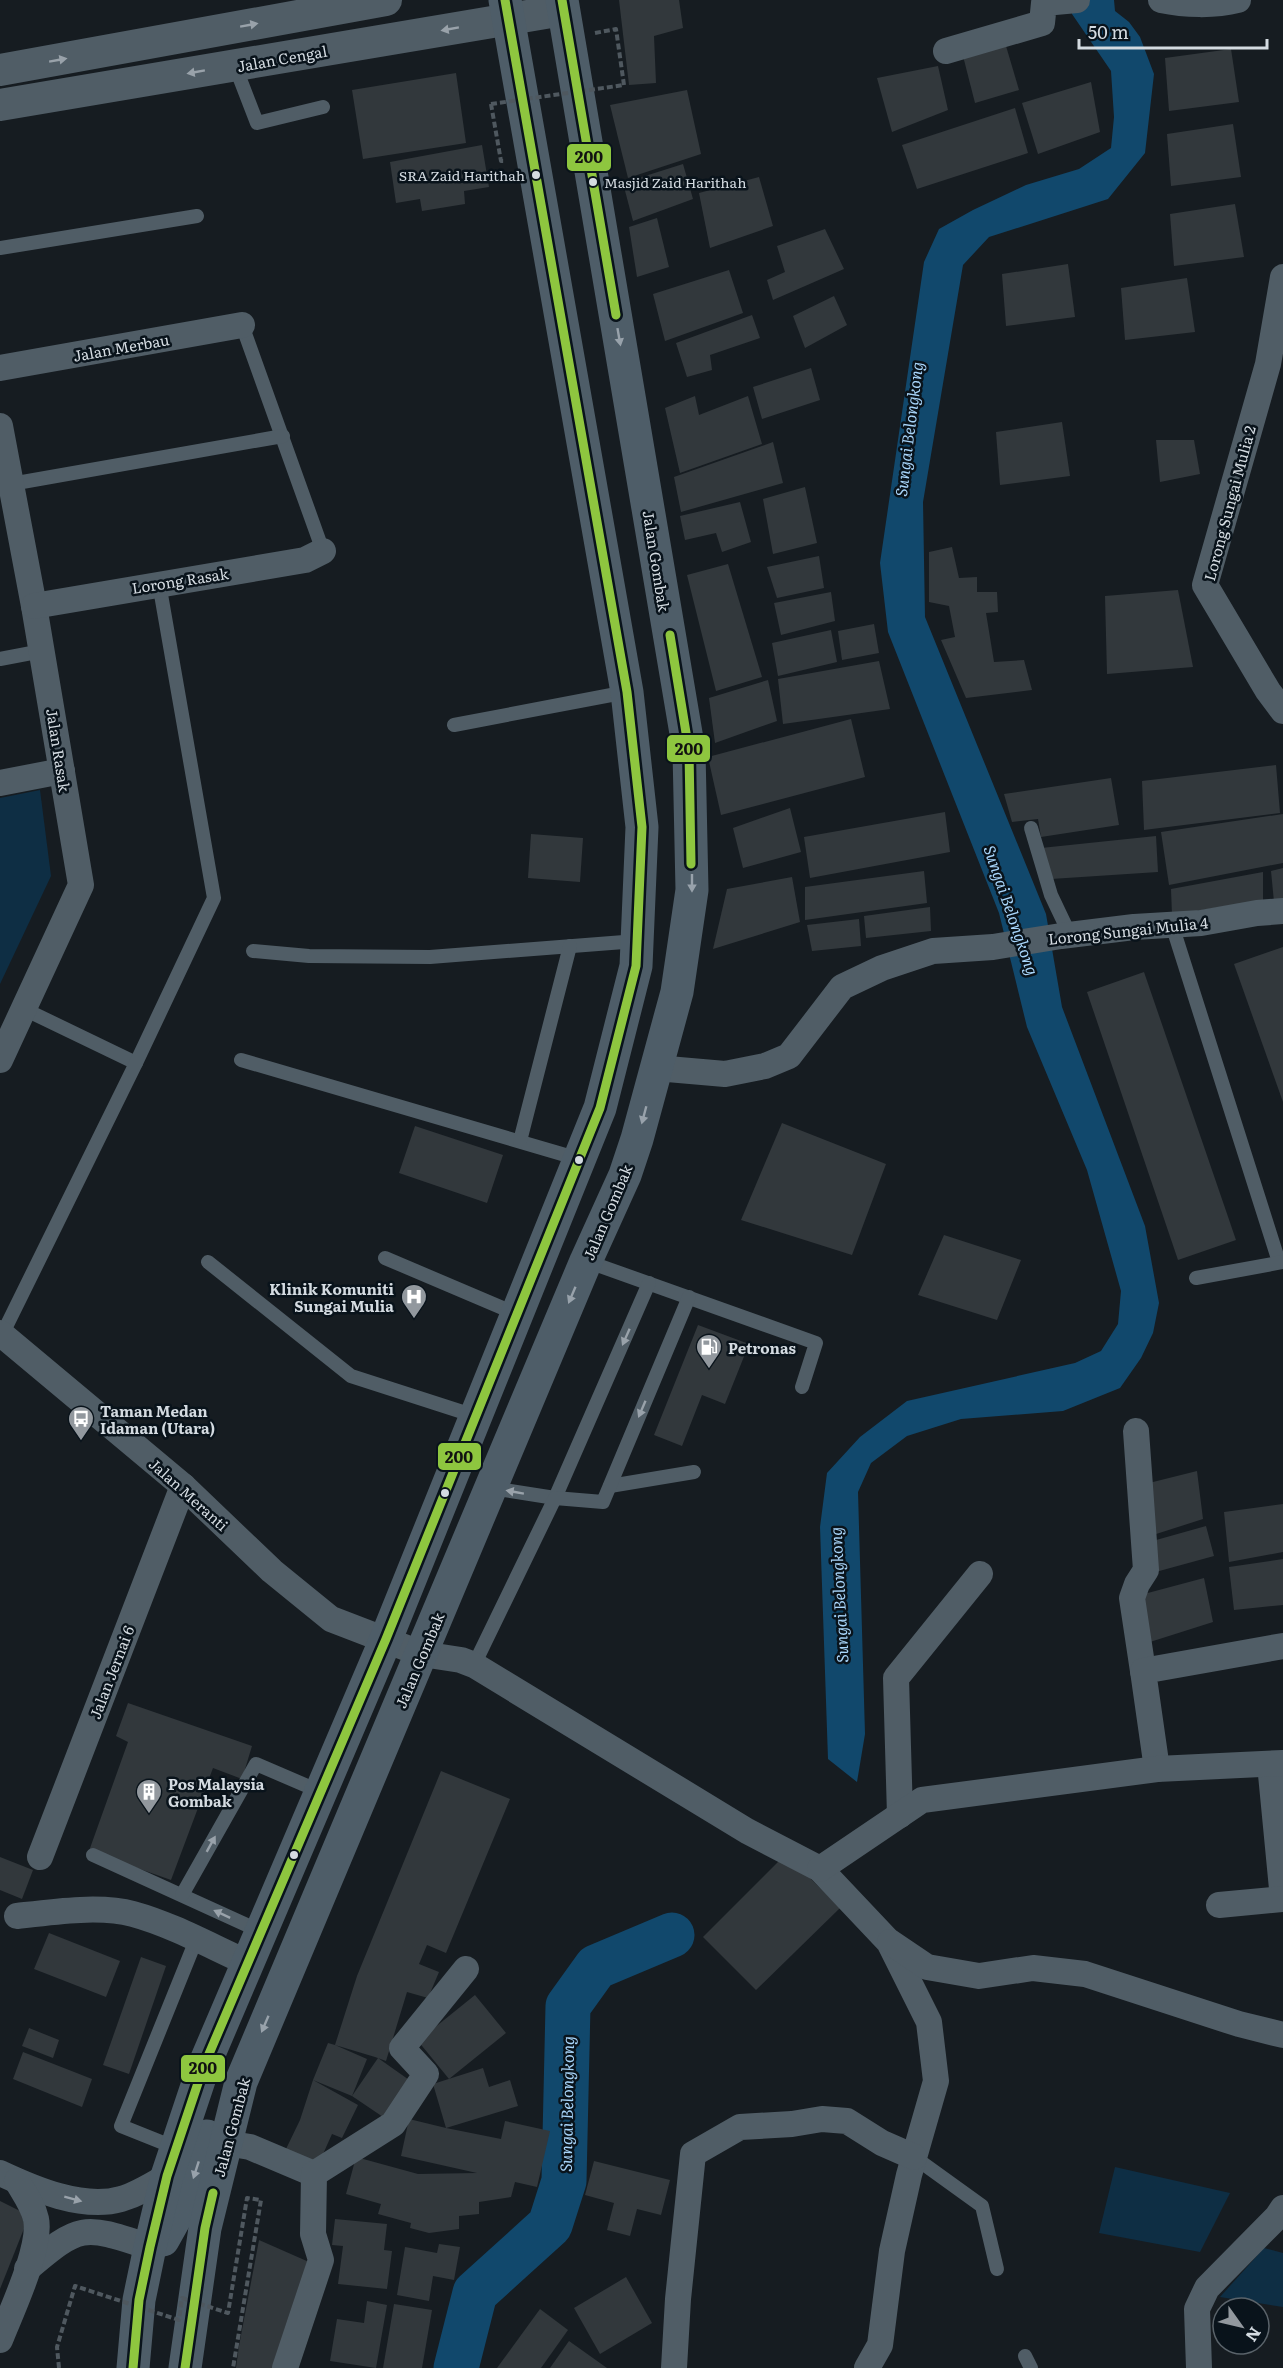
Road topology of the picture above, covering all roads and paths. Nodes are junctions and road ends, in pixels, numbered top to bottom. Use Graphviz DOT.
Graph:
graph roads {
  1 [pos="386,0"];
  2 [pos="1161,0"];
  3 [pos="1238,0"];
  4 [pos="1071,1"];
  5 [pos="562,5"];
  6 [pos="507,10"];
  7 [pos="616,29"];
  8 [pos="946,51"];
  9 [pos="235,66"];
  10 [pos="0,70"];
  11 [pos="0,105"];
  12 [pos="323,106"];
  13 [pos="501,161"];
  14 [pos="196,216"];
  15 [pos="0,248"];
  16 [pos="1283,277"];
  17 [pos="242,325"];
  18 [pos="0,368"];
  19 [pos="0,426"];
  20 [pos="283,436"];
  21 [pos="11,484"];
  22 [pos="323,551"];
  23 [pos="159,583"];
  24 [pos="34,606"];
  25 [pos="42,651"];
  26 [pos="0,659"];
  27 [pos="627,692"];
  28 [pos="1283,711"];
  29 [pos="454,725"];
  30 [pos="62,771"];
  31 [pos="0,783"];
  32 [pos="1031,828"];
  33 [pos="1283,911"];
  34 [pos="1172,925"];
  35 [pos="1065,935"];
  36 [pos="637,941"];
  37 [pos="570,946"];
  38 [pos="253,951"];
  39 [pos="24,1009"];
  40 [pos="241,1059"];
  41 [pos="0,1060"];
  42 [pos="136,1063"];
  43 [pos="656,1068"];
  44 [pos="520,1141"];
  45 [pos="579,1159"];
  46 [pos="385,1258"];
  47 [pos="586,1261"];
  48 [pos="208,1262"];
  49 [pos="1281,1262"];
  50 [pos="1196,1278"];
  51 [pos="649,1283"];
  52 [pos="689,1297"];
  53 [pos="517,1314"];
  54 [pos="1,1334"];
  55 [pos="802,1387"];
  56 [pos="475,1416"];
  57 [pos="1136,1431"];
  58 [pos="694,1472"];
  59 [pos="183,1486"];
  60 [pos="610,1486"];
  61 [pos="492,1488"];
  62 [pos="555,1498"];
  63 [pos="980,1574"];
  64 [pos="386,1639"];
  65 [pos="1283,1646"];
  66 [pos="422,1654"];
  67 [pos="474,1665"];
  68 [pos="1143,1671"];
  69 [pos="1277,1764"];
  70 [pos="1157,1769"];
  71 [pos="319,1791"];
  72 [pos="900,1815"];
  73 [pos="93,1855"];
  74 [pos="40,1857"];
  75 [pos="820,1869"];
  76 [pos="182,1895"];
  77 [pos="1283,1899"];
  78 [pos="1219,1905"];
  79 [pos="17,1916"];
  80 [pos="262,1932"];
  81 [pos="196,1940"];
  82 [pos="890,1942"];
  83 [pos="248,1963"];
  84 [pos="466,1969"];
  85 [pos="1283,2035"];
  86 [pos="241,2082"];
  87 [pos="226,2143"];
  88 [pos="914,2157"];
  89 [pos="172,2162"];
  90 [pos="315,2174"];
  91 [pos="8,2177"];
  92 [pos="1283,2208"];
  93 [pos="150,2247"];
  94 [pos="27,2269"];
  95 [pos="997,2269"];
  96 [pos="0,2340"];
  97 [pos="59,2368"];
  98 [pos="132,2368"];
  99 [pos="185,2368"];
  100 [pos="233,2368"];
  101 [pos="285,2368"];
  102 [pos="674,2368"];
  103 [pos="867,2368"];
  104 [pos="1199,2368"];
  10 -- 1 [label="street, one-way"];
  2 -- 3 [label="street"];
  4 -- 8 [label="street"];
  5 -- 6 [label="street, Jalan Cengal"];
  5 -- 43 [label="main road, Jalan Gombak, one-way"];
  6 -- 9 [label="street, Jalan Cengal, one-way"];
  6 -- 27 [label="main road"];
  7 -- 13 [label="path, bridge"];
  9 -- 11 [label="street, Jalan Cengal, one-way"];
  9 -- 12 [label="lane"];
  14 -- 15 [label="lane"];
  16 -- 28 [label="street, Lorong Sungai Mulia 2"];
  17 -- 18 [label="street, Jalan Merbau"];
  17 -- 20 [label="lane"];
  19 -- 21 [label="street, Jalan Rasak"];
  20 -- 21 [label="lane"];
  20 -- 22 [label="lane"];
  21 -- 24 [label="street, Jalan Rasak"];
  22 -- 23 [label="street, Lorong Rasak"];
  23 -- 24 [label="street, Lorong Rasak"];
  23 -- 42 [label="lane"];
  24 -- 25 [label="street, Jalan Rasak"];
  25 -- 26 [label="lane"];
  25 -- 30 [label="street, Jalan Rasak"];
  27 -- 29 [label="lane"];
  27 -- 36 [label="main road"];
  30 -- 31 [label="street"];
  30 -- 39 [label="street, Jalan Rasak"];
  32 -- 35 [label="lane"];
  33 -- 34 [label="street, Lorong Sungai Mulia 4"];
  34 -- 35 [label="street, Lorong Sungai Mulia 4"];
  34 -- 49 [label="lane"];
  35 -- 43 [label="street, Lorong Sungai Mulia 4"];
  36 -- 37 [label="lane"];
  36 -- 45 [label="main road"];
  37 -- 38 [label="lane"];
  37 -- 44 [label="lane"];
  39 -- 41 [label="street, Jalan Rasak"];
  39 -- 42 [label="lane"];
  40 -- 44 [label="lane"];
  42 -- 54 [label="lane"];
  43 -- 47 [label="main road, Jalan Gombak, one-way"];
  44 -- 45 [label="lane"];
  45 -- 53 [label="main road"];
  46 -- 53 [label="lane"];
  47 -- 51 [label="lane"];
  47 -- 61 [label="main road, Jalan Gombak, one-way"];
  48 -- 56 [label="lane"];
  49 -- 50 [label="lane"];
  51 -- 52 [label="lane"];
  51 -- 62 [label="lane, one-way"];
  52 -- 55 [label="lane"];
  52 -- 60 [label="lane, one-way"];
  53 -- 56 [label="main road"];
  54 -- 59 [label="street, Jalan Meranti"];
  56 -- 64 [label="main road"];
  57 -- 68 [label="street"];
  58 -- 60 [label="lane"];
  59 -- 64 [label="street, Jalan Meranti"];
  59 -- 74 [label="street, Jalan Jernai 6"];
  60 -- 62 [label="lane"];
  62 -- 61 [label="lane, one-way"];
  61 -- 66 [label="main road, Jalan Gombak"];
  62 -- 67 [label="lane"];
  63 -- 72 [label="street"];
  64 -- 66 [label="street, Jalan Meranti"];
  64 -- 71 [label="main road"];
  65 -- 68 [label="street"];
  66 -- 67 [label="street, Jalan Meranti"];
  66 -- 86 [label="main road, Jalan Gombak, one-way"];
  67 -- 75 [label="street, Jalan Meranti"];
  68 -- 70 [label="street"];
  69 -- 70 [label="street"];
  69 -- 77 [label="street"];
  70 -- 72 [label="street"];
  76 -- 71 [label="lane, one-way"];
  71 -- 80 [label="main road"];
  72 -- 75 [label="street"];
  73 -- 76 [label="lane"];
  75 -- 82 [label="street, Jalan Meranti"];
  80 -- 76 [label="lane, one-way"];
  77 -- 78 [label="street"];
  79 -- 81 [label="street"];
  80 -- 83 [label="main road"];
  81 -- 83 [label="street"];
  81 -- 89 [label="lane"];
  82 -- 85 [label="street"];
  82 -- 88 [label="street"];
  83 -- 89 [label="main road"];
  84 -- 90 [label="street"];
  86 -- 87 [label="main road, Jalan Gombak"];
  86 -- 93 [label="main road, one-way"];
  87 -- 90 [label="street"];
  87 -- 99 [label="main road, Jalan Gombak"];
  88 -- 95 [label="lane"];
  88 -- 102 [label="street"];
  88 -- 103 [label="street"];
  91 -- 89 [label="street, one-way"];
  89 -- 93 [label="main road"];
  90 -- 101 [label="street"];
  91 -- 94 [label="street"];
  92 -- 104 [label="street"];
  93 -- 94 [label="street"];
  93 -- 98 [label="main road"];
  94 -- 96 [label="street"];
  97 -- 100 [label="path, bridge"];
}
